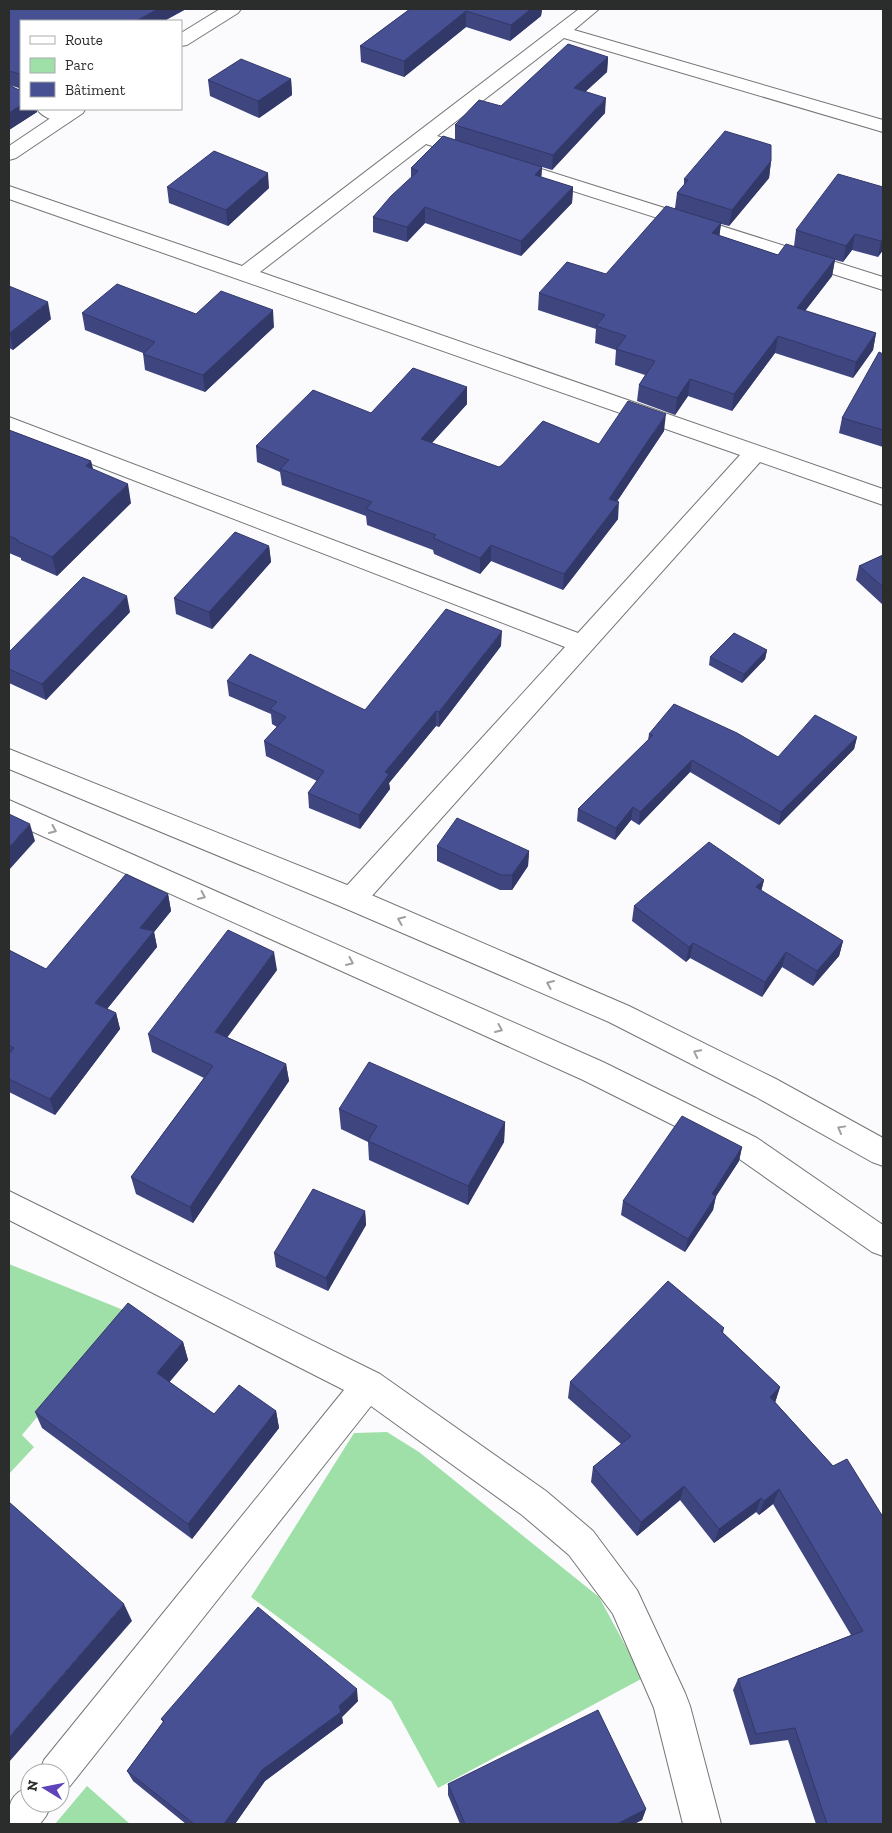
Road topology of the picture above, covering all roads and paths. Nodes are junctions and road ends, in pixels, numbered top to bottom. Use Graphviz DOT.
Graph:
graph roads {
  1 [pos="232,9"];
  2 [pos="590,9"];
  3 [pos="560,31"];
  4 [pos="182,40"];
  5 [pos="62,111"];
  6 [pos="883,126"];
  7 [pos="422,137"];
  8 [pos="9,154"];
  9 [pos="9,192"];
  10 [pos="245,274"];
  11 [pos="883,284"];
  12 [pos="9,424"];
  13 [pos="756,452"];
  14 [pos="883,497"];
  15 [pos="582,644"];
  16 [pos="9,759"];
  17 [pos="9,810"];
  18 [pos="352,899"];
  19 [pos="883,1153"];
  20 [pos="9,1205"];
  21 [pos="883,1242"];
  22 [pos="368,1385"];
  23 [pos="65,1763"];
  24 [pos="25,1813"];
  25 [pos="16,1824"];
  26 [pos="702,1824"];
  1 -- 4 [label="street"];
  2 -- 3 [label="street"];
  3 -- 6 [label="street"];
  3 -- 7 [label="street"];
  5 -- 8 [label="street"];
  7 -- 10 [label="street"];
  7 -- 11 [label="street"];
  9 -- 10 [label="street"];
  10 -- 13 [label="street"];
  12 -- 15 [label="street"];
  13 -- 14 [label="street"];
  13 -- 15 [label="street"];
  15 -- 18 [label="street"];
  16 -- 18 [label="street"];
  17 -- 21 [label="street, one-way"];
  19 -- 18 [label="street, one-way"];
  20 -- 22 [label="street"];
  22 -- 23 [label="street"];
  22 -- 26 [label="street"];
  24 -- 25 [label="street"];
}
